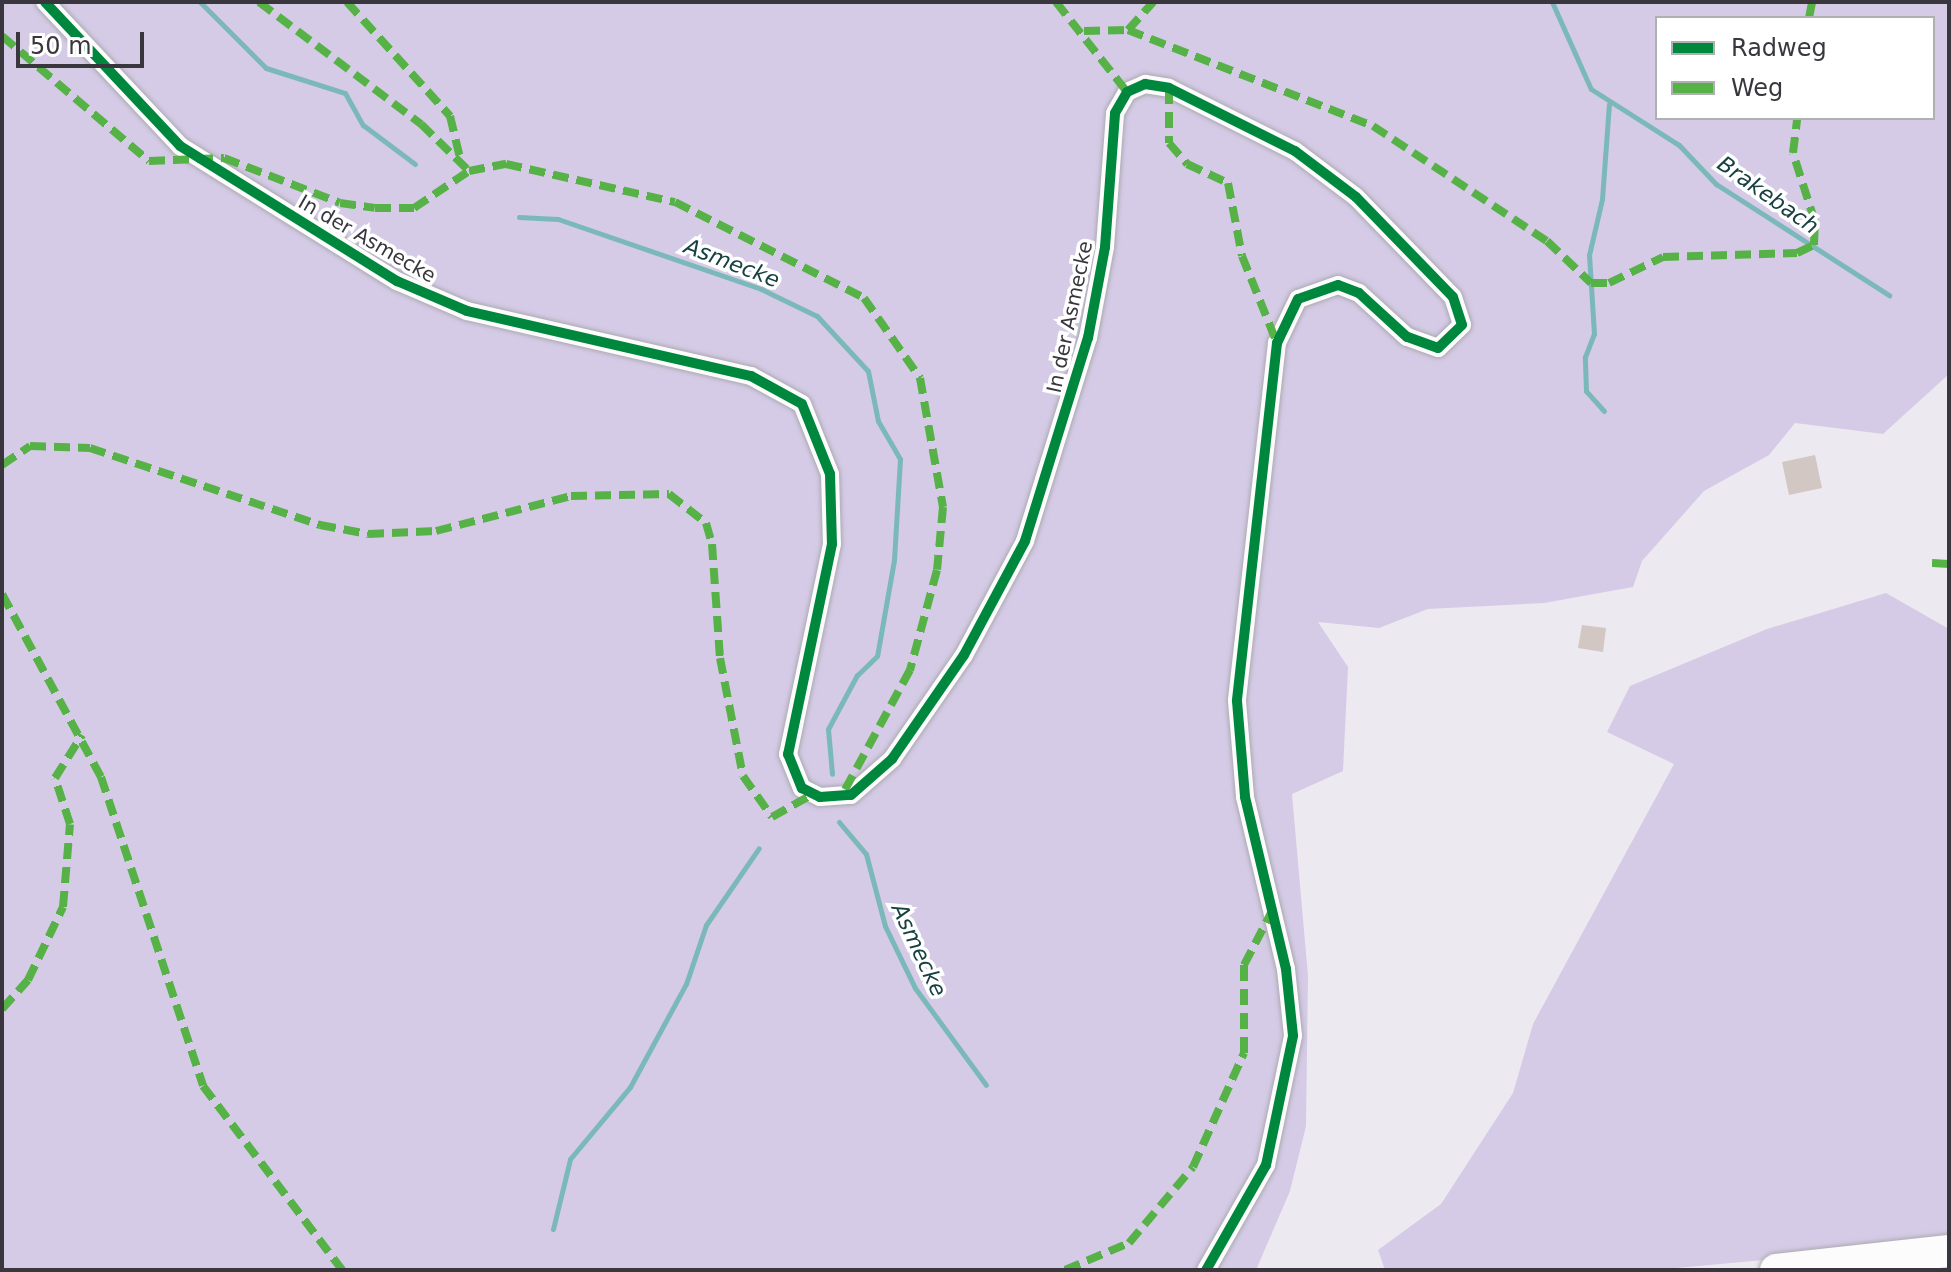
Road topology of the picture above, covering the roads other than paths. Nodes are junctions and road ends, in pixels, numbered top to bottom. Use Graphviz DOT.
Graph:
graph roads {
  1 [pos="45,2"];
  2 [pos="1949,1251"];
  3 [pos="1206,1270"];
  4 [pos="1776,1270"];
  1 -- 3 [label="street, In der Asmecke"];
  2 -- 4 [label="highway"];
}
